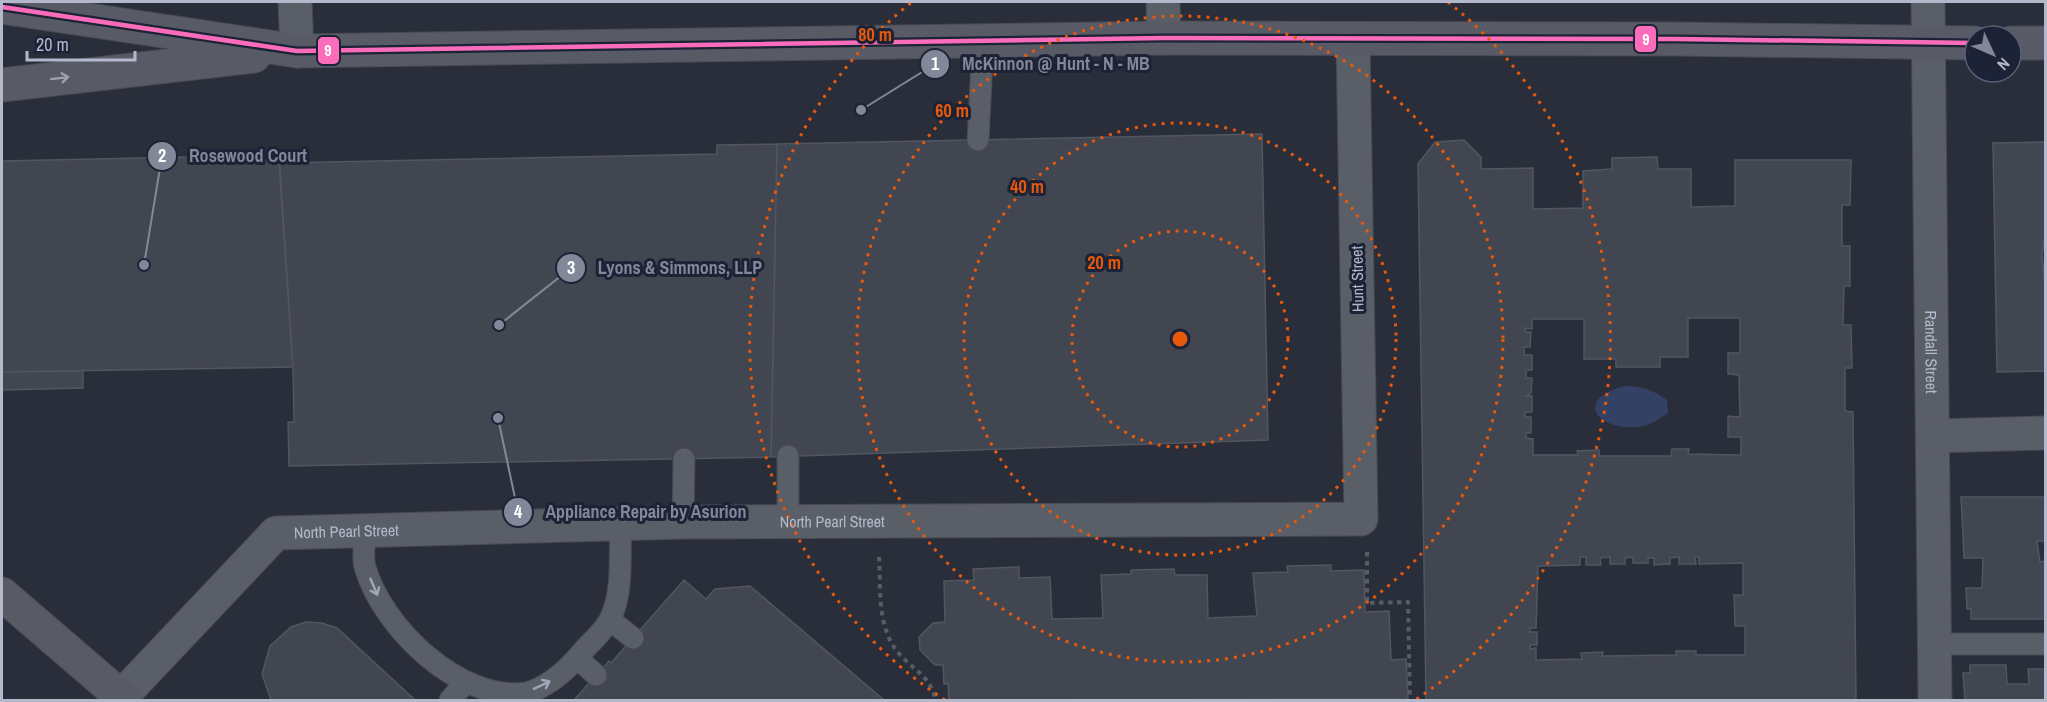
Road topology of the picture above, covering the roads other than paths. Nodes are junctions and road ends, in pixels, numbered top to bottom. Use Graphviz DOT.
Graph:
graph roads {
  1 [pos="295,2"];
  2 [pos="1163,2"];
  3 [pos="1928,2"];
  4 [pos="2,7"];
  5 [pos="53,9"];
  6 [pos="1164,38"];
  7 [pos="1353,39"];
  8 [pos="983,41"];
  9 [pos="1930,42"];
  10 [pos="1963,43"];
  11 [pos="2023,43"];
  12 [pos="2046,43"];
  13 [pos="297,51"];
  14 [pos="2,84"];
  15 [pos="978,140"];
  16 [pos="2046,433"];
  17 [pos="1933,436"];
  18 [pos="788,456"];
  19 [pos="684,459"];
  20 [pos="1361,519"];
  21 [pos="683,522"];
  22 [pos="788,523"];
  23 [pos="621,524"];
  24 [pos="364,531"];
  25 [pos="2,594"];
  26 [pos="610,620"];
  27 [pos="633,638"];
  28 [pos="1934,644"];
  29 [pos="2046,644"];
  30 [pos="578,658"];
  31 [pos="596,675"];
  32 [pos="466,682"];
  33 [pos="123,699"];
  34 [pos="450,700"];
  35 [pos="1935,700"];
  1 -- 13 [label="street"];
  2 -- 6 [label="street"];
  3 -- 9 [label="street, Randall Street"];
  4 -- 5 [label="main road"];
  5 -- 13 [label="main road"];
  6 -- 7 [label="main road"];
  6 -- 8 [label="main road"];
  7 -- 9 [label="main road"];
  7 -- 20 [label="street, Hunt Street"];
  8 -- 13 [label="main road"];
  8 -- 15 [label="lane"];
  9 -- 10 [label="main road"];
  9 -- 17 [label="street, Randall Street"];
  11 -- 12 [label="main road"];
  14 -- 13 [label="main road, one-way"];
  16 -- 17 [label="street"];
  17 -- 28 [label="street, Randall Street"];
  18 -- 22 [label="lane"];
  19 -- 21 [label="lane"];
  20 -- 22 [label="street, North Pearl Street"];
  21 -- 22 [label="street, North Pearl Street"];
  21 -- 23 [label="street, North Pearl Street"];
  23 -- 24 [label="street, North Pearl Street"];
  23 -- 26 [label="lane"];
  24 -- 32 [label="lane, one-way"];
  24 -- 33 [label="street, North Pearl Street"];
  25 -- 33 [label="main road"];
  26 -- 27 [label="lane"];
  26 -- 30 [label="lane"];
  28 -- 29 [label="lane"];
  28 -- 35 [label="street, Randall Street"];
  30 -- 31 [label="lane"];
  32 -- 30 [label="lane, one-way"];
  32 -- 34 [label="lane"];
}
